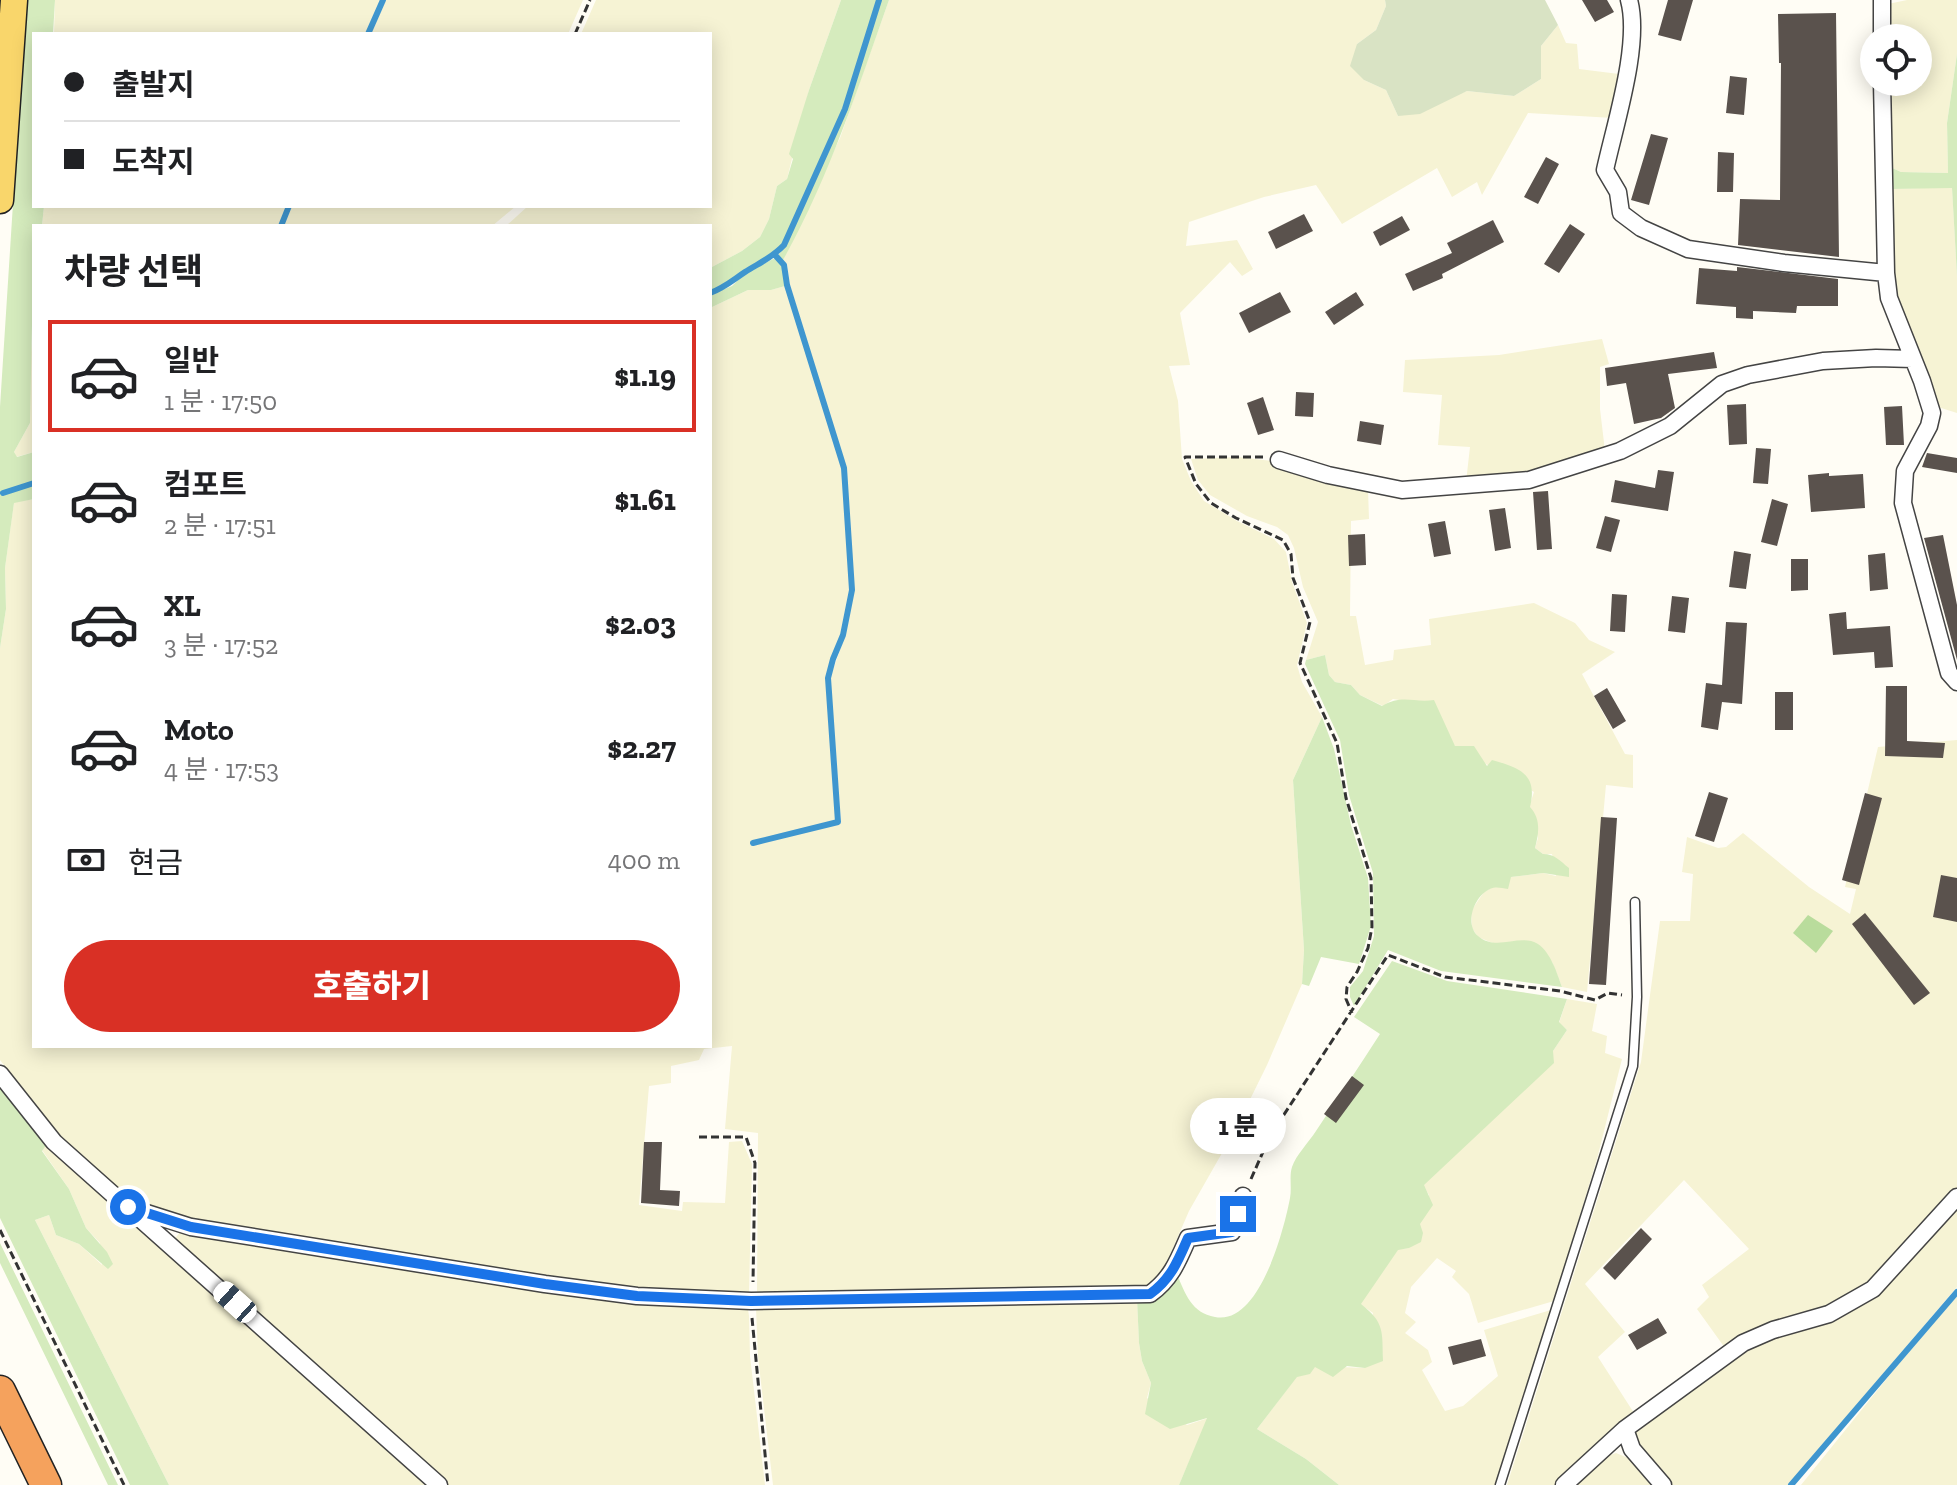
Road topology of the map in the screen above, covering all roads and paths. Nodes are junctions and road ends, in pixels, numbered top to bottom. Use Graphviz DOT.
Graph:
graph roads {
  1 [pos="14,0"];
  2 [pos="590,0"];
  3 [pos="1629,0"];
  4 [pos="1882,0"];
  5 [pos="1882,24"];
  6 [pos="576,32"];
  7 [pos="1882,96"];
  8 [pos="0,200"];
  9 [pos="1886,273"];
  10 [pos="1913,359"];
  11 [pos="1279,460"];
  12 [pos="1957,682"];
  13 [pos="1635,902"];
  14 [pos="1637,997"];
  15 [pos="1352,1013"];
  16 [pos="0,1074"];
  17 [pos="1243,1196"];
  18 [pos="1957,1197"];
  19 [pos="128,1207"];
  20 [pos="0,1230"];
  21 [pos="0,1391"];
  22 [pos="1625,1429"];
  23 [pos="46,1485"];
  24 [pos="124,1485"];
  25 [pos="439,1485"];
  26 [pos="1500,1485"];
  27 [pos="1564,1485"];
  28 [pos="1663,1485"];
  1 -- 8 [label="main road"];
  2 -- 6 [label="path"];
  3 -- 9 [label="street"];
  4 -- 5 [label="street"];
  7 -- 9 [label="street"];
  9 -- 10 [label="street"];
  10 -- 11 [label="street"];
  10 -- 12 [label="street"];
  11 -- 15 [label="path"];
  13 -- 14 [label="lane"];
  14 -- 15 [label="path"];
  14 -- 26 [label="lane"];
  15 -- 17 [label="path"];
  16 -- 19 [label="street"];
  17 -- 19 [label="street"];
  18 -- 22 [label="street"];
  19 -- 25 [label="street"];
  20 -- 24 [label="path"];
  21 -- 23 [label="highway"];
  22 -- 27 [label="street"];
  22 -- 28 [label="street"];
}
